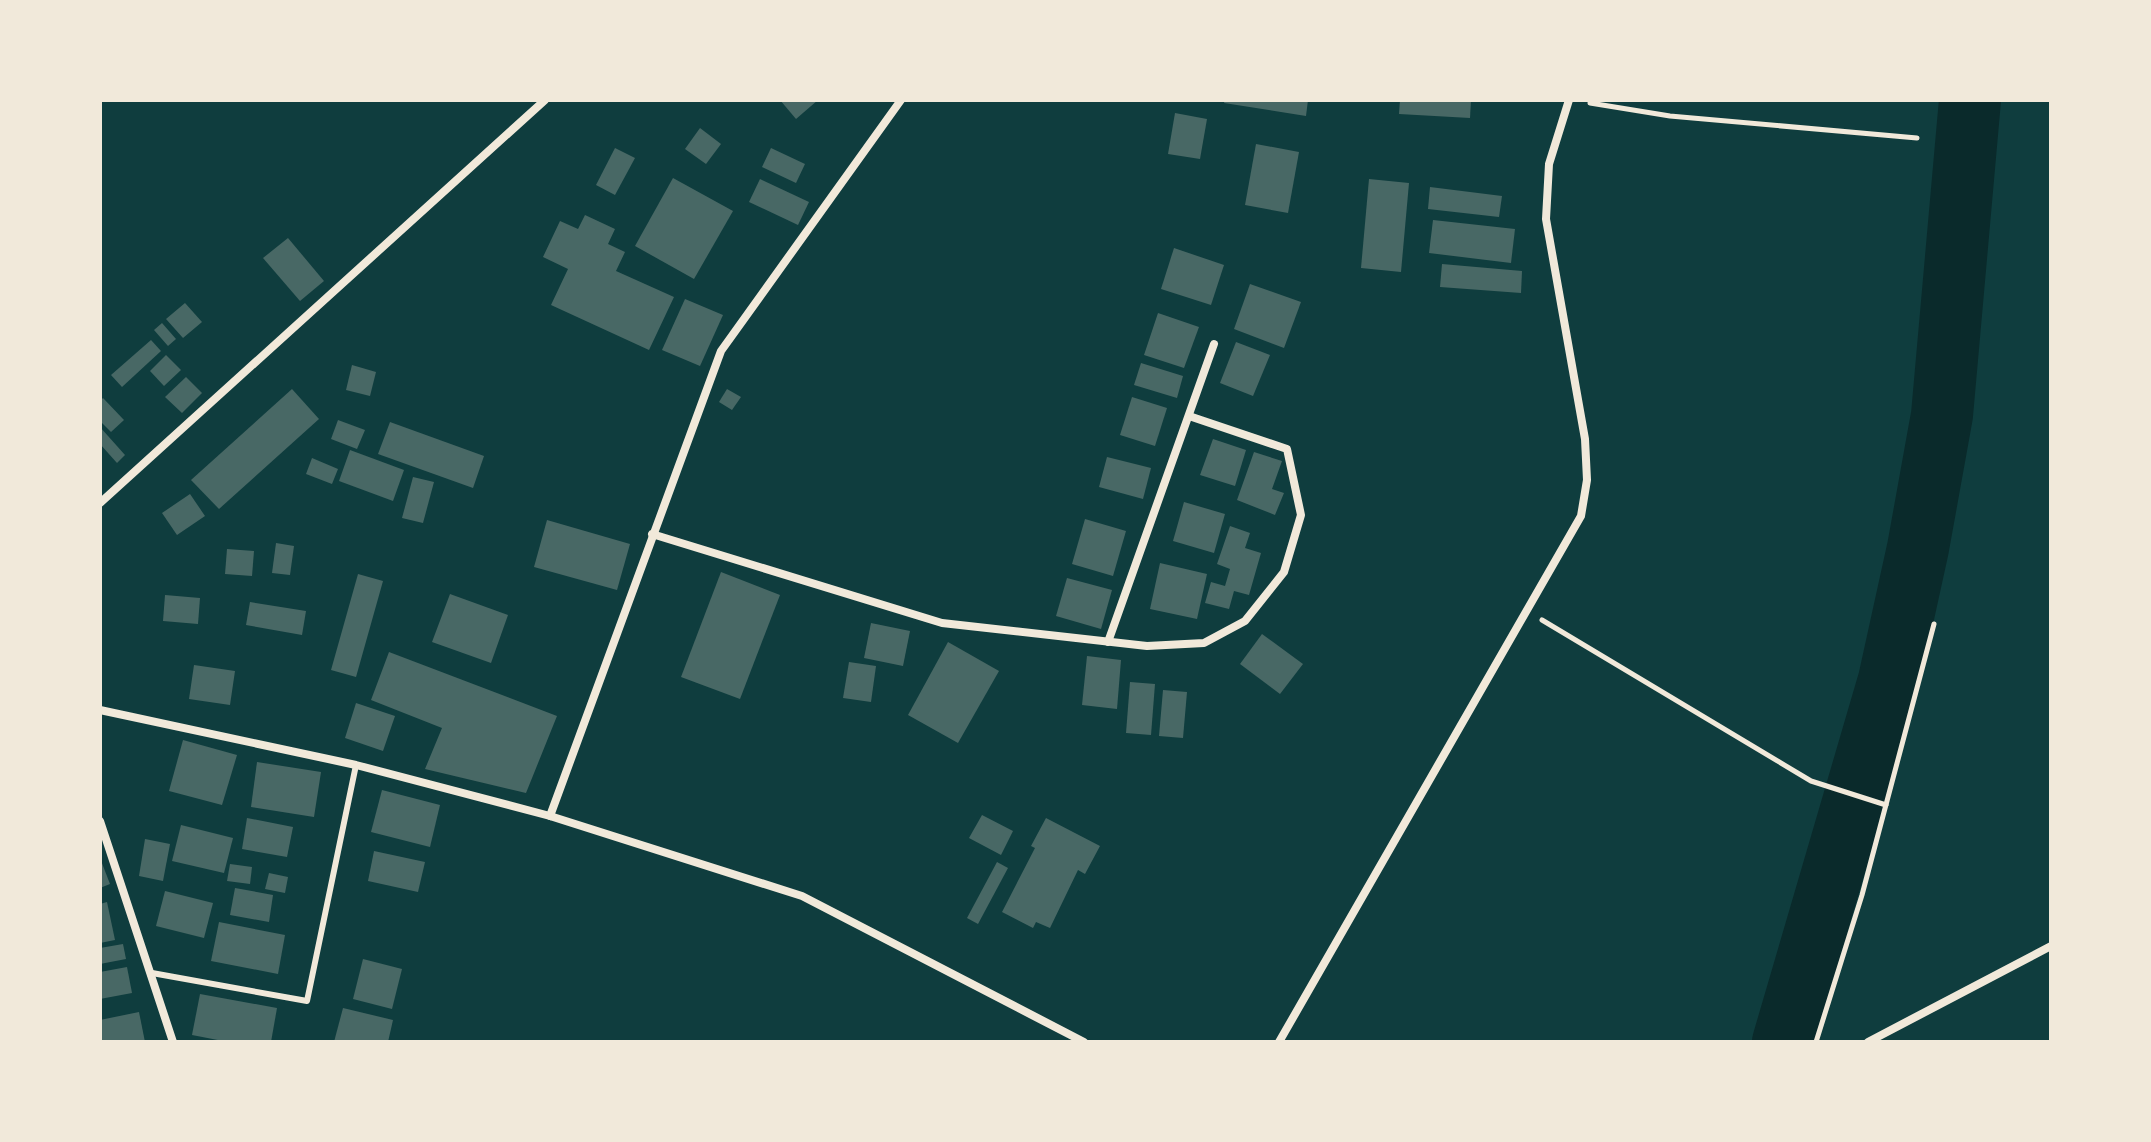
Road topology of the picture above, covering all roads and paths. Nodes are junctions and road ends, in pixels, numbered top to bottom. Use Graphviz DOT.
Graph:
graph roads {
  1 [pos="545,100"];
  2 [pos="901,100"];
  3 [pos="1569,100"];
  4 [pos="1582,100"];
  5 [pos="1917,138"];
  6 [pos="1214,344"];
  7 [pos="1189,416"];
  8 [pos="100,503"];
  9 [pos="652,534"];
  10 [pos="1528,612"];
  11 [pos="1934,624"];
  12 [pos="1108,642"];
  13 [pos="100,710"];
  14 [pos="356,765"];
  15 [pos="1883,804"];
  16 [pos="550,816"];
  17 [pos="100,821"];
  18 [pos="2051,946"];
  19 [pos="152,973"];
  20 [pos="173,1042"];
  21 [pos="1084,1042"];
  22 [pos="1279,1042"];
  23 [pos="1816,1042"];
  24 [pos="1868,1042"];
  1 -- 8 [label="street"];
  2 -- 9 [label="street"];
  3 -- 10 [label="street"];
  4 -- 5 [label="path"];
  6 -- 7 [label="street"];
  7 -- 12 [label="street"];
  7 -- 12 [label="street"];
  9 -- 12 [label="street"];
  9 -- 16 [label="street"];
  10 -- 15 [label="path"];
  10 -- 22 [label="street"];
  11 -- 15 [label="path"];
  13 -- 14 [label="street"];
  14 -- 16 [label="street"];
  14 -- 19 [label="lane"];
  15 -- 23 [label="path"];
  16 -- 21 [label="street"];
  17 -- 19 [label="street"];
  18 -- 24 [label="street"];
  19 -- 20 [label="street"];
}
